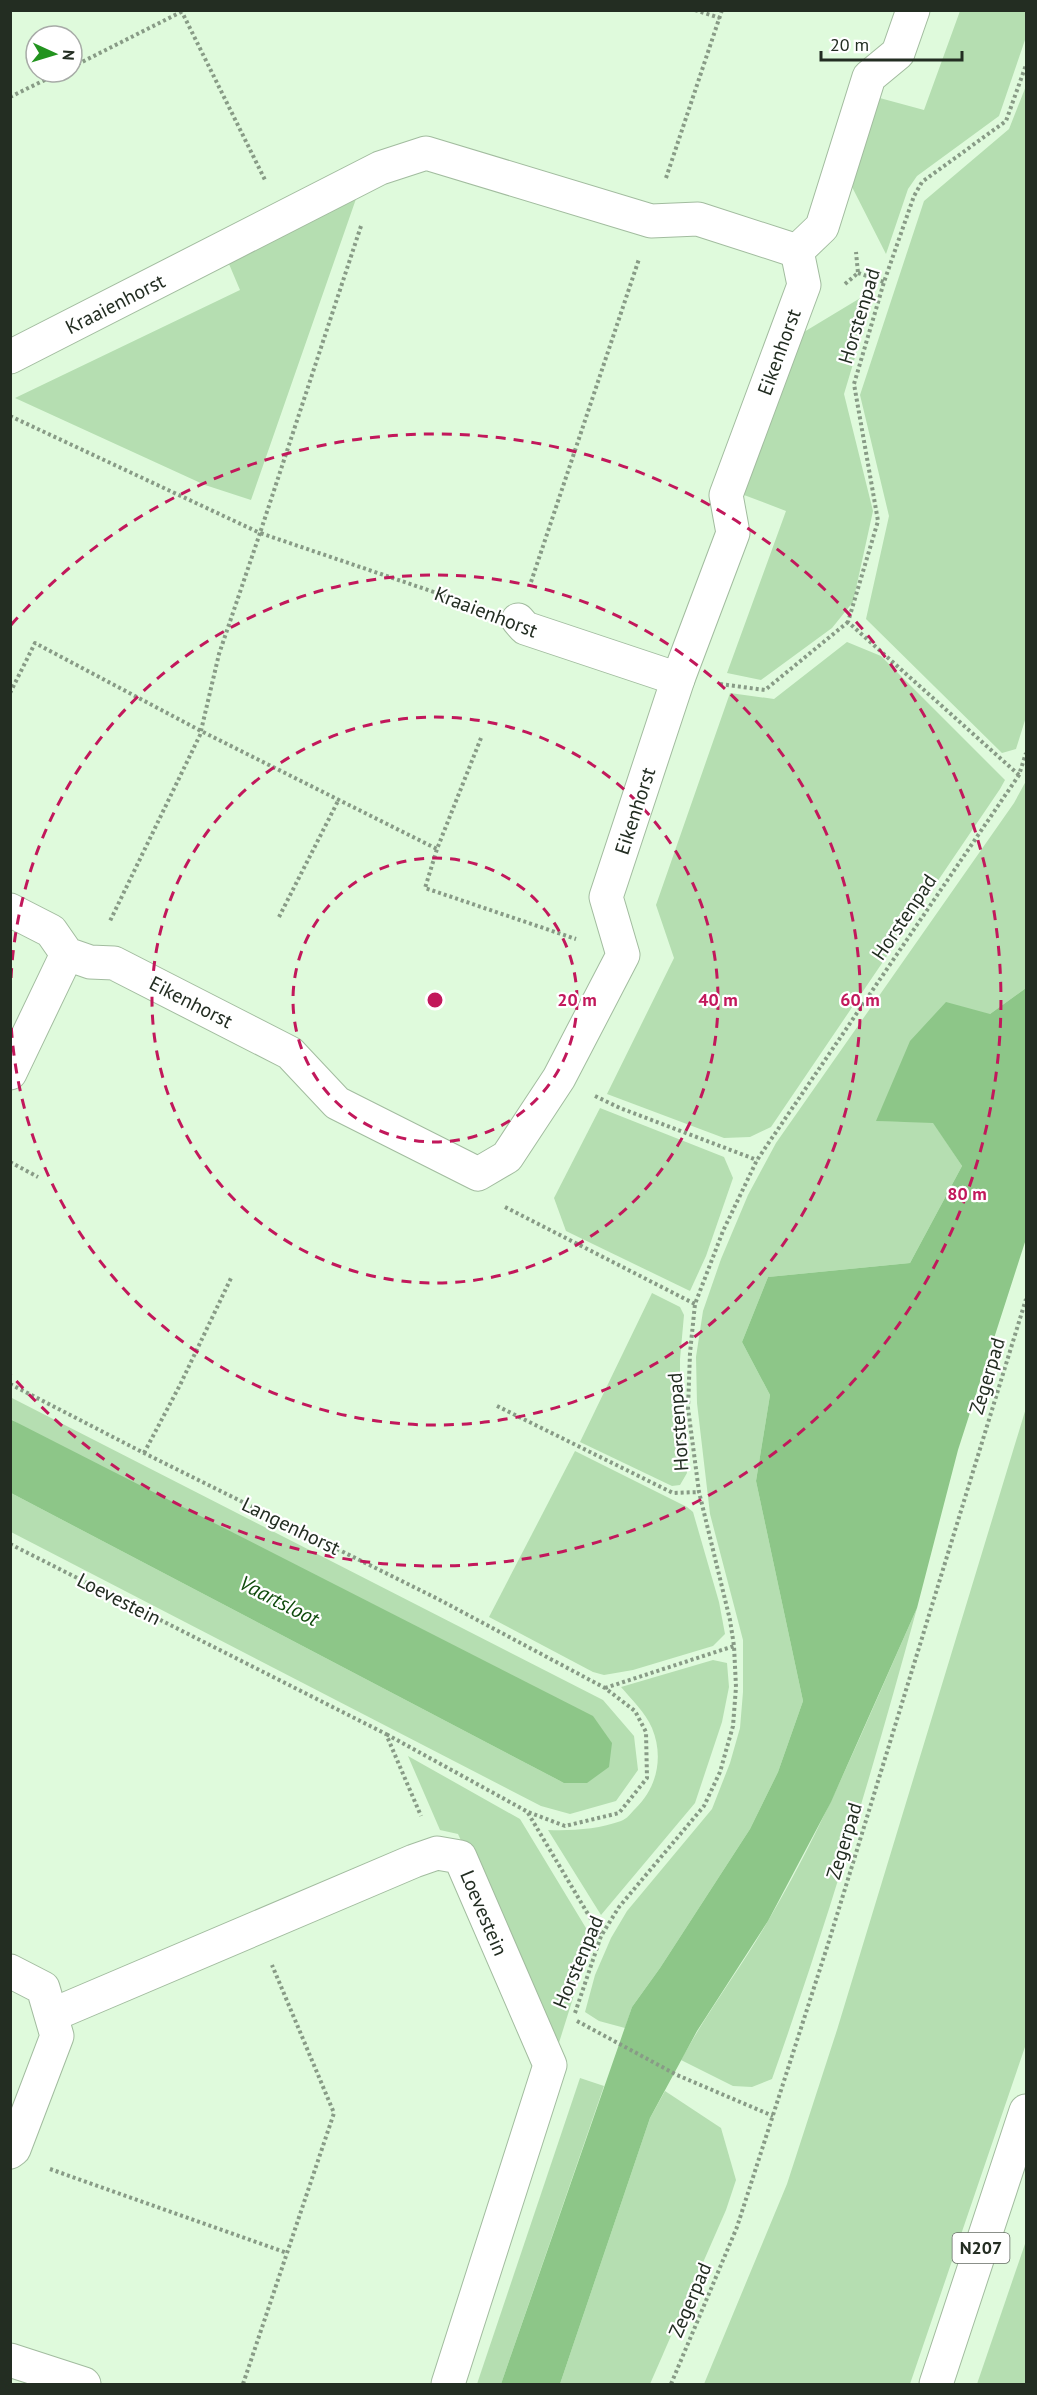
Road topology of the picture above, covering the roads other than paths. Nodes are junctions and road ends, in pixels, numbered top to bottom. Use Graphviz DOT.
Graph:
graph roads {
  1 [pos="913,10"];
  2 [pos="797,250"];
  3 [pos="10,357"];
  4 [pos="518,620"];
  5 [pos="678,679"];
  6 [pos="10,910"];
  7 [pos="79,958"];
  8 [pos="10,1073"];
  9 [pos="10,1971"];
  10 [pos="52,2014"];
  11 [pos="1026,2111"];
  12 [pos="10,2152"];
  13 [pos="10,2360"];
  14 [pos="84,2385"];
  15 [pos="448,2385"];
  16 [pos="936,2385"];
  1 -- 2 [label="street"];
  2 -- 3 [label="street, Kraaienhorst"];
  2 -- 5 [label="street, Eikenhorst"];
  4 -- 5 [label="street, Kraaienhorst"];
  5 -- 7 [label="street, Eikenhorst"];
  6 -- 7 [label="street"];
  7 -- 8 [label="street"];
  9 -- 10 [label="street"];
  10 -- 12 [label="street"];
  10 -- 15 [label="street, Loevestein"];
  11 -- 16 [label="street, N207"];
  13 -- 14 [label="street"];
}
